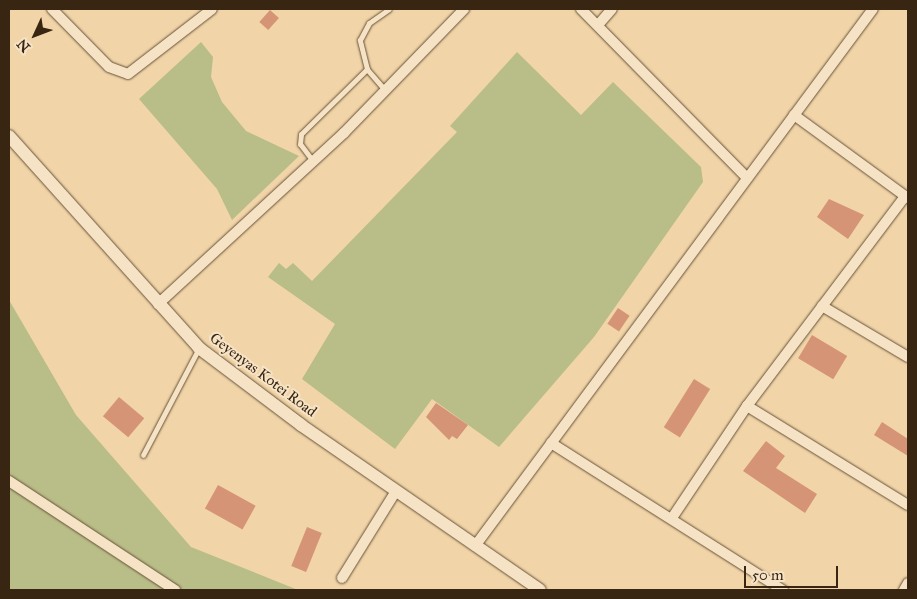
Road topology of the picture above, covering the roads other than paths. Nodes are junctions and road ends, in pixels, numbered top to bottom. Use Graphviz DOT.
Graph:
graph roads {
  1 [pos="52,9"];
  2 [pos="212,9"];
  3 [pos="390,9"];
  4 [pos="464,9"];
  5 [pos="581,9"];
  6 [pos="612,9"];
  7 [pos="873,9"];
  8 [pos="598,25"];
  9 [pos="367,69"];
  10 [pos="385,90"];
  11 [pos="794,115"];
  12 [pos="9,136"];
  13 [pos="314,161"];
  14 [pos="747,178"];
  15 [pos="907,197"];
  16 [pos="158,304"];
  17 [pos="822,306"];
  18 [pos="200,348"];
  19 [pos="908,358"];
  20 [pos="747,406"];
  21 [pos="551,443"];
  22 [pos="143,456"];
  23 [pos="9,481"];
  24 [pos="396,491"];
  25 [pos="908,505"];
  26 [pos="672,518"];
  27 [pos="475,546"];
  28 [pos="342,578"];
  29 [pos="908,583"];
  30 [pos="175,590"];
  31 [pos="540,590"];
  32 [pos="783,590"];
  33 [pos="904,590"];
  1 -- 2 [label="street"];
  3 -- 9 [label="lane"];
  4 -- 10 [label="street"];
  5 -- 8 [label="street"];
  6 -- 8 [label="street"];
  7 -- 11 [label="street"];
  8 -- 14 [label="street"];
  9 -- 10 [label="lane"];
  9 -- 13 [label="lane"];
  10 -- 13 [label="street"];
  11 -- 14 [label="street"];
  11 -- 15 [label="street"];
  12 -- 16 [label="street, Geyenyas Kotei Road"];
  13 -- 16 [label="street"];
  14 -- 21 [label="street"];
  15 -- 17 [label="street"];
  16 -- 18 [label="street, Geyenyas Kotei Road"];
  17 -- 19 [label="street"];
  17 -- 20 [label="street"];
  18 -- 22 [label="lane"];
  18 -- 24 [label="street, Geyenyas Kotei Road"];
  20 -- 25 [label="street"];
  20 -- 26 [label="street"];
  21 -- 26 [label="street"];
  21 -- 27 [label="street"];
  23 -- 30 [label="street"];
  24 -- 27 [label="street, Geyenyas Kotei Road"];
  24 -- 28 [label="street"];
  26 -- 32 [label="street"];
  27 -- 31 [label="street, Geyenyas Kotei Road"];
  29 -- 33 [label="street"];
}
